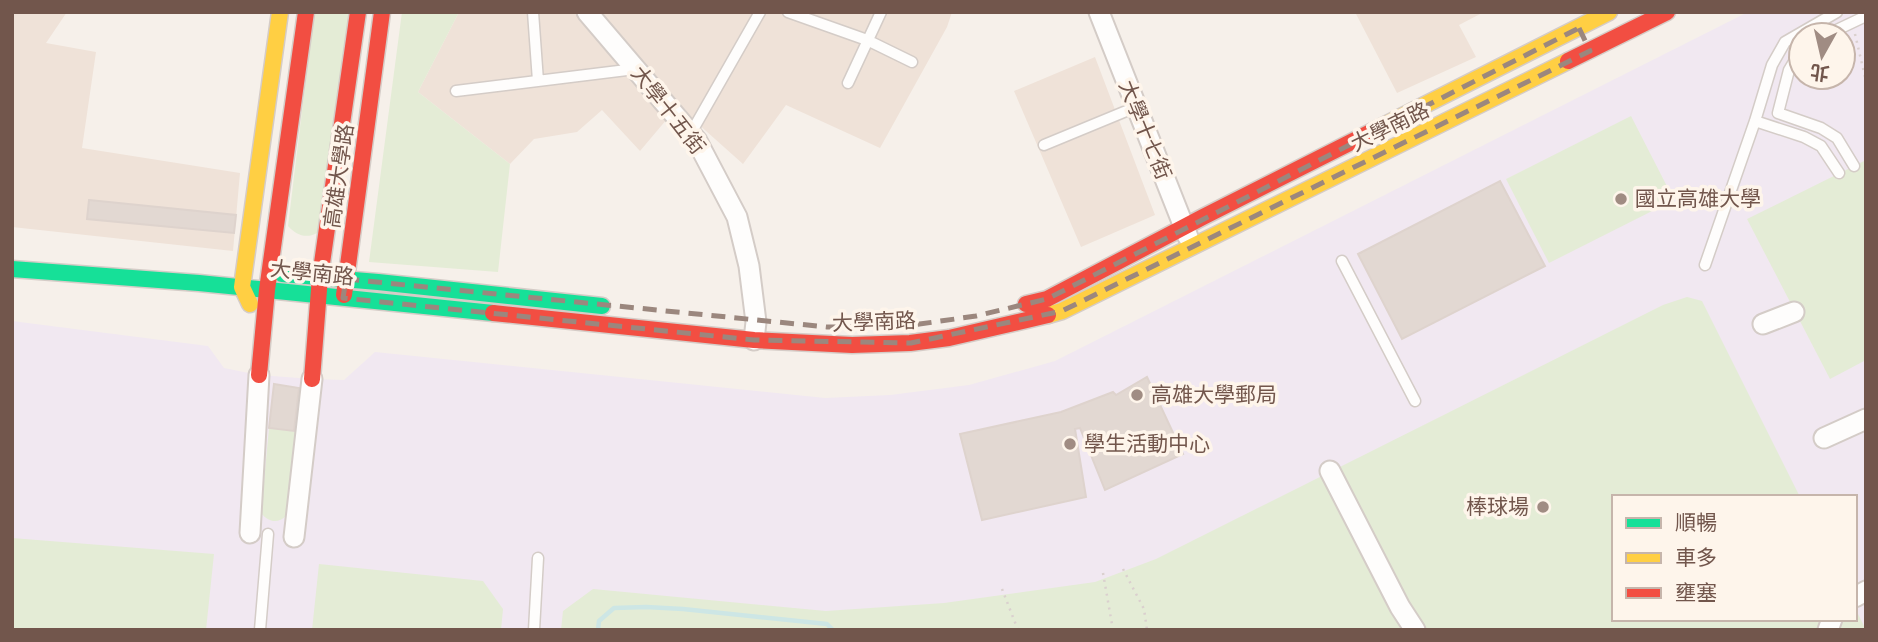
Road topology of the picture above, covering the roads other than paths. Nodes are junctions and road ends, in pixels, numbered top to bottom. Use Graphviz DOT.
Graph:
graph roads {
  1 [pos="280,12"];
  2 [pos="306,12"];
  3 [pos="358,12"];
  4 [pos="382,12"];
  5 [pos="533,12"];
  6 [pos="587,12"];
  7 [pos="760,12"];
  8 [pos="788,12"];
  9 [pos="881,12"];
  10 [pos="1099,12"];
  11 [pos="1609,12"];
  12 [pos="1667,12"];
  13 [pos="1837,12"];
  14 [pos="1575,20"];
  15 [pos="867,40"];
  16 [pos="1590,51"];
  17 [pos="912,62"];
  18 [pos="635,69"];
  19 [pos="1787,78"];
  20 [pos="538,81"];
  21 [pos="848,83"];
  22 [pos="456,91"];
  23 [pos="1136,107"];
  24 [pos="1755,121"];
  25 [pos="691,133"];
  26 [pos="1044,145"];
  27 [pos="1854,166"];
  28 [pos="1839,173"];
  29 [pos="1184,227"];
  30 [pos="1192,248"];
  31 [pos="1342,261"];
  32 [pos="1705,265"];
  33 [pos="12,269"];
  34 [pos="238,270"];
  35 [pos="270,272"];
  36 [pos="320,277"];
  37 [pos="346,279"];
  38 [pos="243,288"];
  39 [pos="267,290"];
  40 [pos="319,295"];
  41 [pos="621,307"];
  42 [pos="337,308"];
  43 [pos="1794,312"];
  44 [pos="976,316"];
  45 [pos="1763,324"];
  46 [pos="755,326"];
  47 [pos="263,330"];
  48 [pos="316,337"];
  49 [pos="259,375"];
  50 [pos="312,379"];
  51 [pos="1415,401"];
  52 [pos="1866,419"];
  53 [pos="1824,438"];
  54 [pos="1330,471"];
  55 [pos="259,533"];
  56 [pos="294,537"];
  57 [pos="538,558"];
  58 [pos="260,628"];
  59 [pos="534,630"];
  60 [pos="1415,630"];
  1 -- 34 [label="street"];
  2 -- 35 [label="street"];
  3 -- 36 [label="street, 高雄大學路"];
  4 -- 37 [label="street, 高雄大學路"];
  5 -- 20 [label="lane"];
  6 -- 18 [label="street, 大學十五街"];
  7 -- 25 [label="lane"];
  8 -- 15 [label="lane"];
  9 -- 15 [label="lane"];
  10 -- 23 [label="street, 大學十七街"];
  11 -- 14 [label="street, 大學南路"];
  12 -- 16 [label="street, 大學南路"];
  13 -- 24 [label="lane"];
  14 -- 16 [label="street"];
  14 -- 29 [label="street, 大學南路"];
  15 -- 17 [label="lane"];
  15 -- 21 [label="lane"];
  16 -- 30 [label="street, 大學南路"];
  18 -- 20 [label="lane"];
  18 -- 25 [label="street, 大學十五街"];
  19 -- 27 [label="lane"];
  20 -- 22 [label="lane"];
  23 -- 26 [label="lane"];
  23 -- 29 [label="street, 大學十七街"];
  24 -- 28 [label="lane"];
  24 -- 32 [label="lane"];
  25 -- 46 [label="street, 大學十五街"];
  29 -- 30 [label="street, 大學十七街"];
  29 -- 44 [label="street, 大學南路"];
  30 -- 46 [label="street, 大學南路"];
  31 -- 51 [label="lane"];
  33 -- 38 [label="street, 大學南路"];
  34 -- 35 [label="street, 大學南路"];
  34 -- 38 [label="street"];
  35 -- 36 [label="street, 大學南路"];
  35 -- 39 [label="street"];
  36 -- 37 [label="street, 大學南路"];
  36 -- 40 [label="street, 高雄大學路"];
  37 -- 41 [label="street, 大學南路"];
  37 -- 42 [label="street, 高雄大學路"];
  38 -- 39 [label="street, 大學南路"];
  38 -- 47 [label="street"];
  39 -- 40 [label="street, 大學南路"];
  39 -- 47 [label="street"];
  40 -- 42 [label="street, 大學南路"];
  40 -- 48 [label="street, 高雄大學路"];
  42 -- 46 [label="street, 大學南路"];
  42 -- 48 [label="street, 高雄大學路"];
  43 -- 45 [label="street"];
  47 -- 49 [label="street"];
  48 -- 50 [label="street, 高雄大學路"];
  49 -- 55 [label="street"];
  50 -- 56 [label="street"];
  52 -- 53 [label="street"];
  54 -- 60 [label="street"];
  55 -- 58 [label="lane"];
  57 -- 59 [label="lane"];
}
